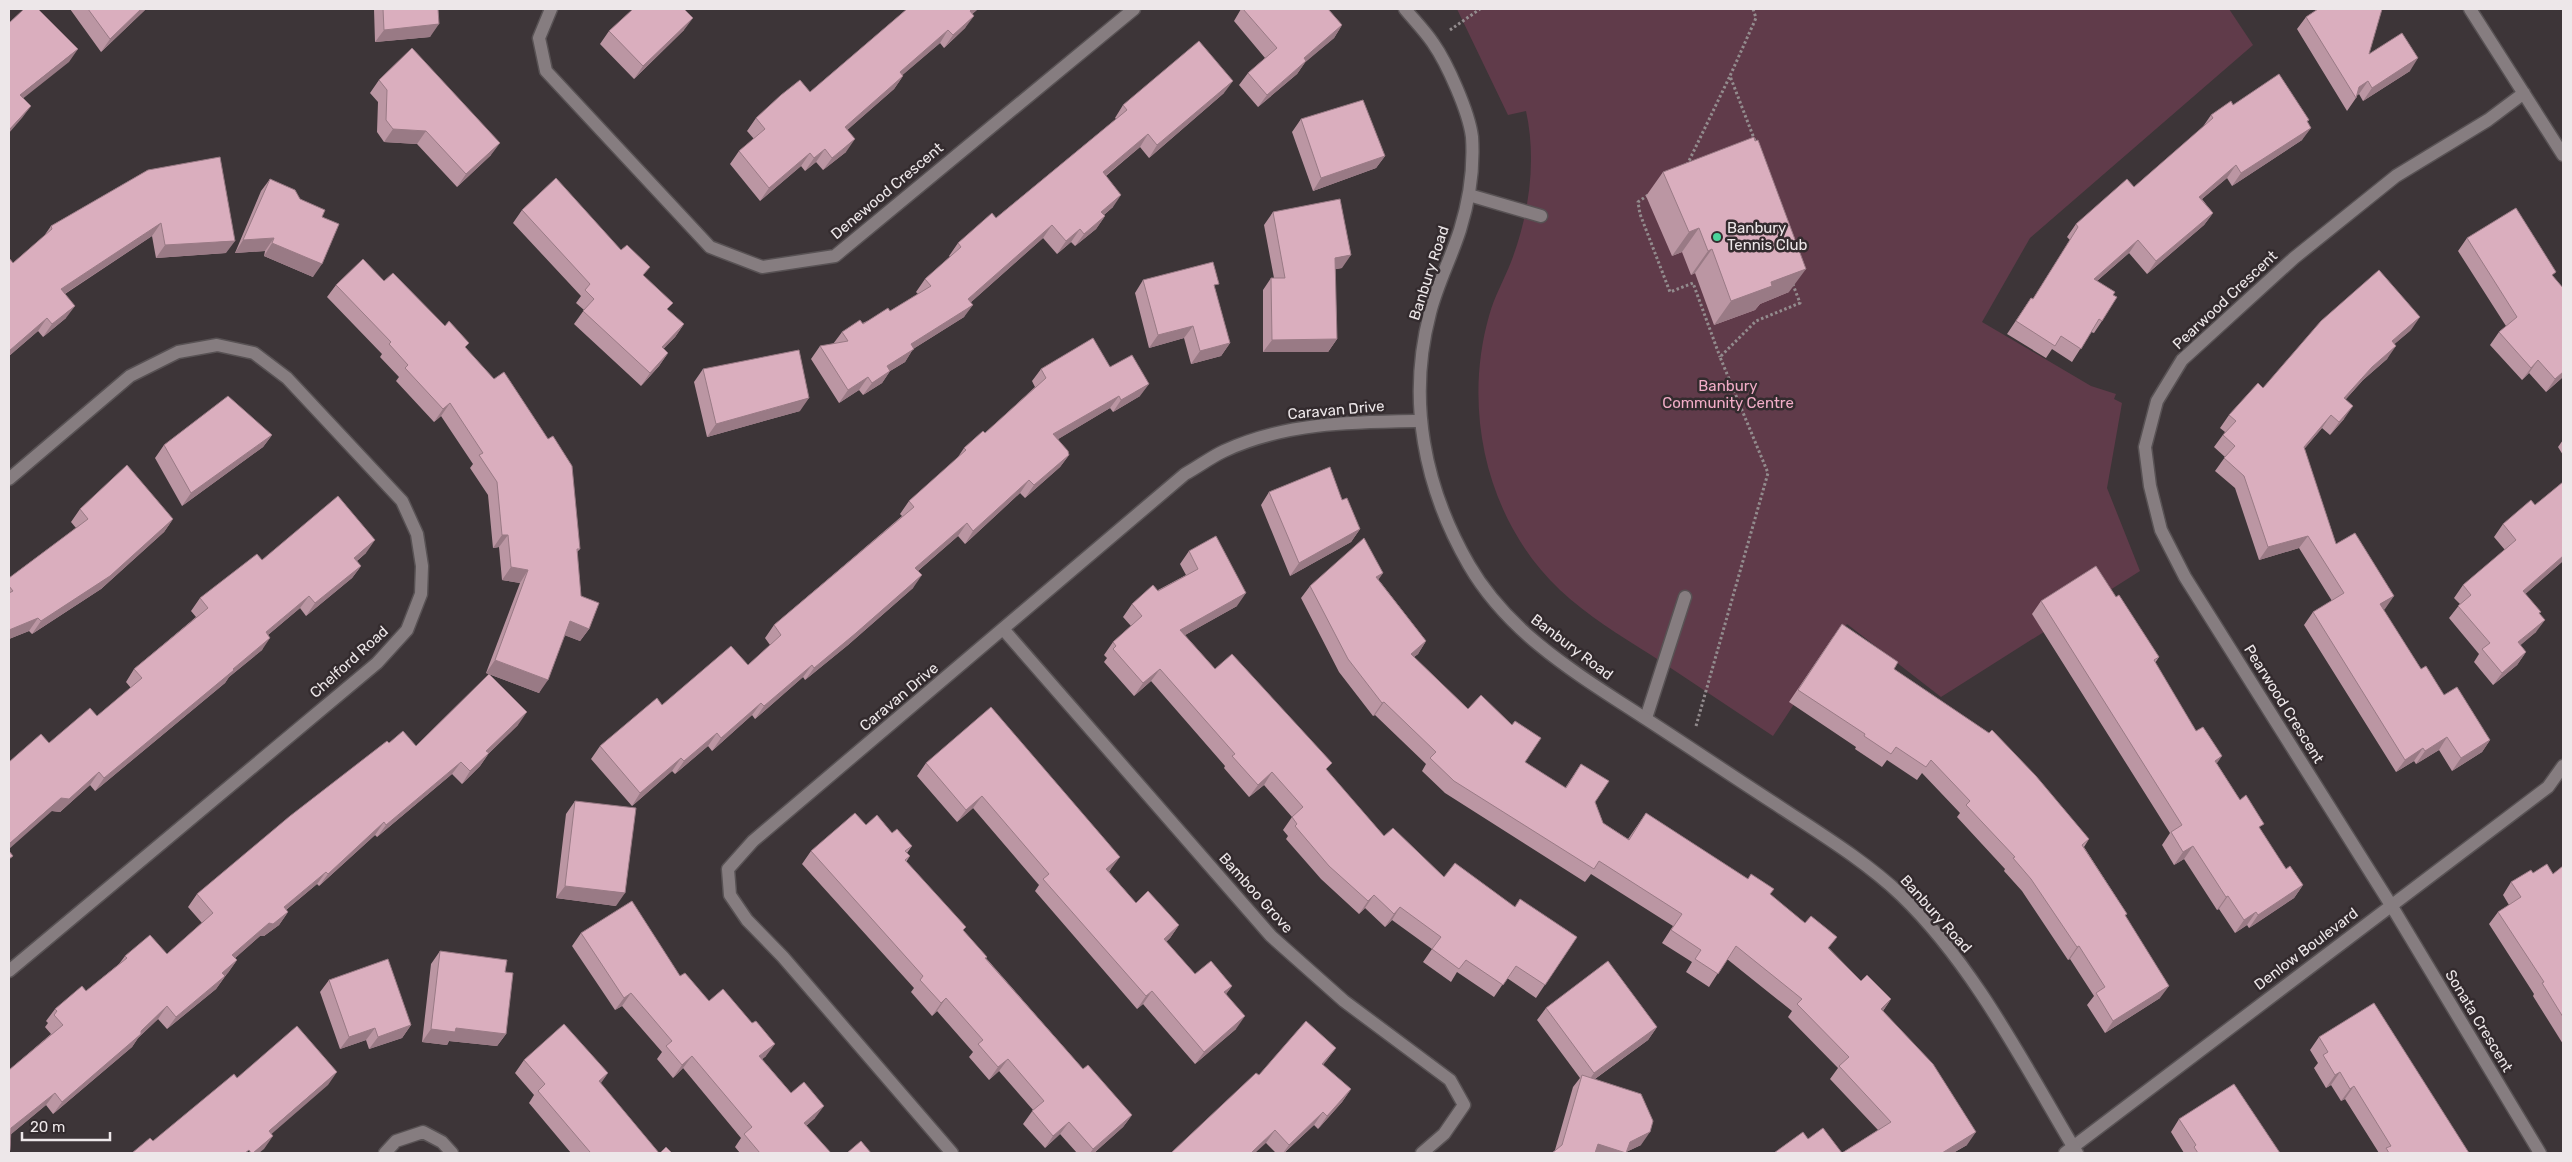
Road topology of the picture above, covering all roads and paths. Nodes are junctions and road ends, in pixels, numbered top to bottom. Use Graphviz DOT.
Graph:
graph roads {
  1 [pos="551,9"];
  2 [pos="1134,9"];
  3 [pos="1405,9"];
  4 [pos="1480,9"];
  5 [pos="1753,9"];
  6 [pos="2470,9"];
  7 [pos="1433,42"];
  8 [pos="1730,76"];
  9 [pos="2524,93"];
  10 [pos="1755,143"];
  11 [pos="2563,155"];
  12 [pos="1683,174"];
  13 [pos="1651,194"];
  14 [pos="1469,195"];
  15 [pos="1541,216"];
  16 [pos="1790,276"];
  17 [pos="1720,357"];
  18 [pos="1421,421"];
  19 [pos="9,479"];
  20 [pos="1685,597"];
  21 [pos="1004,630"];
  22 [pos="1646,718"];
  23 [pos="1690,748"];
  24 [pos="2563,766"];
  25 [pos="2391,905"];
  26 [pos="9,971"];
  27 [pos="2072,1151"];
  28 [pos="385,1153"];
  29 [pos="452,1153"];
  30 [pos="952,1153"];
  31 [pos="1422,1153"];
  32 [pos="2540,1153"];
  1 -- 2 [label="street, Denewood Crescent"];
  3 -- 7 [label="street, Banbury Road"];
  4 -- 7 [label="path"];
  5 -- 8 [label="path"];
  6 -- 9 [label="street"];
  7 -- 14 [label="street, Banbury Road"];
  8 -- 10 [label="path"];
  8 -- 12 [label="path"];
  9 -- 11 [label="street"];
  9 -- 25 [label="street, Pearwood Crescent"];
  13 -- 17 [label="path"];
  14 -- 15 [label="street"];
  14 -- 18 [label="street, Banbury Road"];
  16 -- 17 [label="path"];
  17 -- 23 [label="path"];
  18 -- 21 [label="street, Caravan Drive"];
  18 -- 22 [label="street, Banbury Road"];
  19 -- 26 [label="street, Chelford Road"];
  20 -- 22 [label="street"];
  21 -- 30 [label="street, Caravan Drive"];
  21 -- 31 [label="street, Bamboo Grove"];
  22 -- 23 [label="street, Banbury Road"];
  23 -- 27 [label="street, Banbury Road"];
  24 -- 25 [label="street, Denlow Boulevard"];
  25 -- 27 [label="street, Denlow Boulevard"];
  25 -- 32 [label="street, Sonata Crescent"];
  28 -- 29 [label="street"];
}
